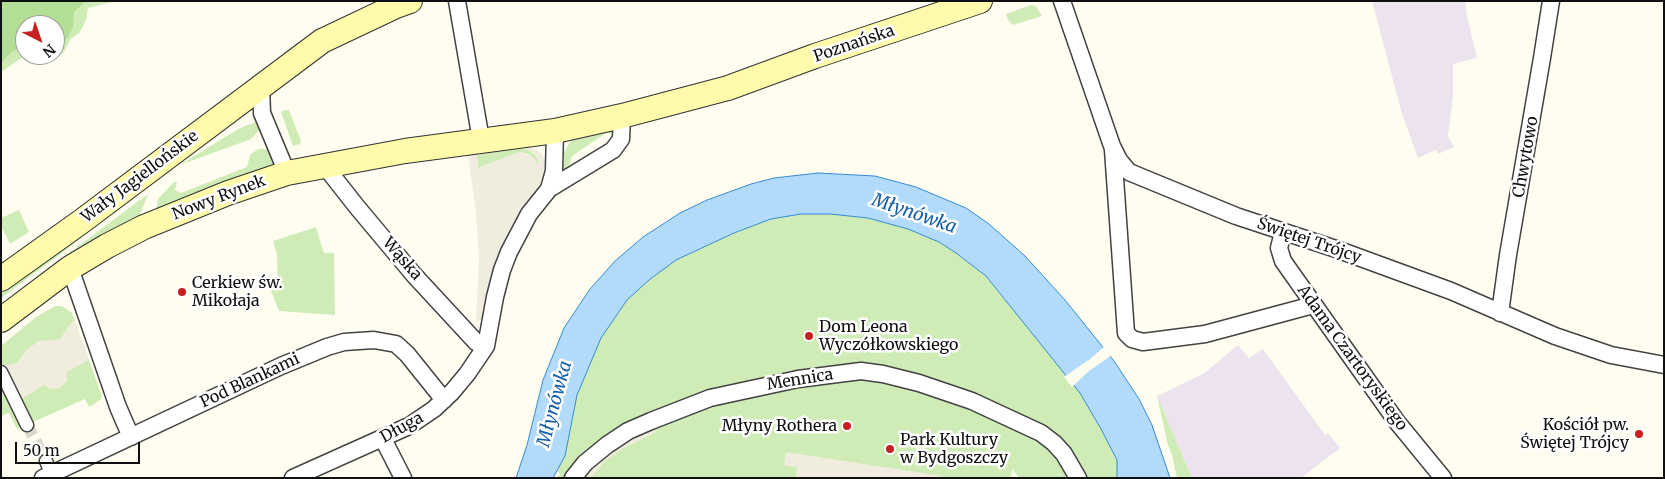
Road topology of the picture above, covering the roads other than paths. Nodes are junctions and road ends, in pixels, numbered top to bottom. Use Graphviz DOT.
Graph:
graph roads {
  1 [pos="410,1"];
  2 [pos="457,1"];
  3 [pos="980,1"];
  4 [pos="1062,1"];
  5 [pos="1550,1"];
  6 [pos="946,7"];
  7 [pos="269,80"];
  8 [pos="622,116"];
  9 [pos="555,131"];
  10 [pos="481,140"];
  11 [pos="1112,146"];
  12 [pos="324,165"];
  13 [pos="287,173"];
  14 [pos="549,189"];
  15 [pos="1283,232"];
  16 [pos="70,268"];
  17 [pos="1,279"];
  18 [pos="1313,305"];
  19 [pos="1500,313"];
  20 [pos="1,320"];
  21 [pos="486,346"];
  22 [pos="1664,365"];
  23 [pos="1,372"];
  24 [pos="444,400"];
  25 [pos="28,425"];
  26 [pos="130,437"];
  27 [pos="383,438"];
  28 [pos="49,473"];
  29 [pos="293,478"];
  30 [pos="403,478"];
  31 [pos="573,478"];
  32 [pos="1078,478"];
  33 [pos="1443,478"];
  1 -- 7 [label="main road, Wały Jagiellońskie"];
  2 -- 10 [label="street"];
  3 -- 6 [label="main road, Poznańska"];
  4 -- 11 [label="street, Świętej Trójcy"];
  5 -- 19 [label="street, Chwytowo"];
  6 -- 8 [label="main road, Poznańska"];
  7 -- 13 [label="street, Nowy Rynek"];
  7 -- 17 [label="main road, Wały Jagiellońskie"];
  8 -- 9 [label="main road, Poznańska"];
  8 -- 14 [label="street"];
  9 -- 10 [label="main road, Poznańska"];
  9 -- 14 [label="street"];
  10 -- 12 [label="main road, Poznańska"];
  11 -- 15 [label="street, Świętej Trójcy"];
  11 -- 18 [label="street"];
  12 -- 13 [label="main road, Poznańska"];
  12 -- 21 [label="street, Wąska"];
  13 -- 16 [label="main road, Nowy Rynek"];
  14 -- 21 [label="street"];
  15 -- 18 [label="street, Adama Czartoryskiego"];
  15 -- 19 [label="street, Świętej Trójcy"];
  16 -- 20 [label="main road"];
  16 -- 26 [label="street"];
  18 -- 33 [label="street, Adama Czartoryskiego"];
  19 -- 22 [label="street, Świętej Trójcy"];
  21 -- 24 [label="street, Długa"];
  23 -- 25 [label="street"];
  24 -- 26 [label="street, Pod Blankami"];
  24 -- 27 [label="street, Długa"];
  26 -- 28 [label="street, Pod Blankami"];
  27 -- 29 [label="street, Długa"];
  27 -- 30 [label="street"];
  31 -- 32 [label="street, Mennica"];
}
